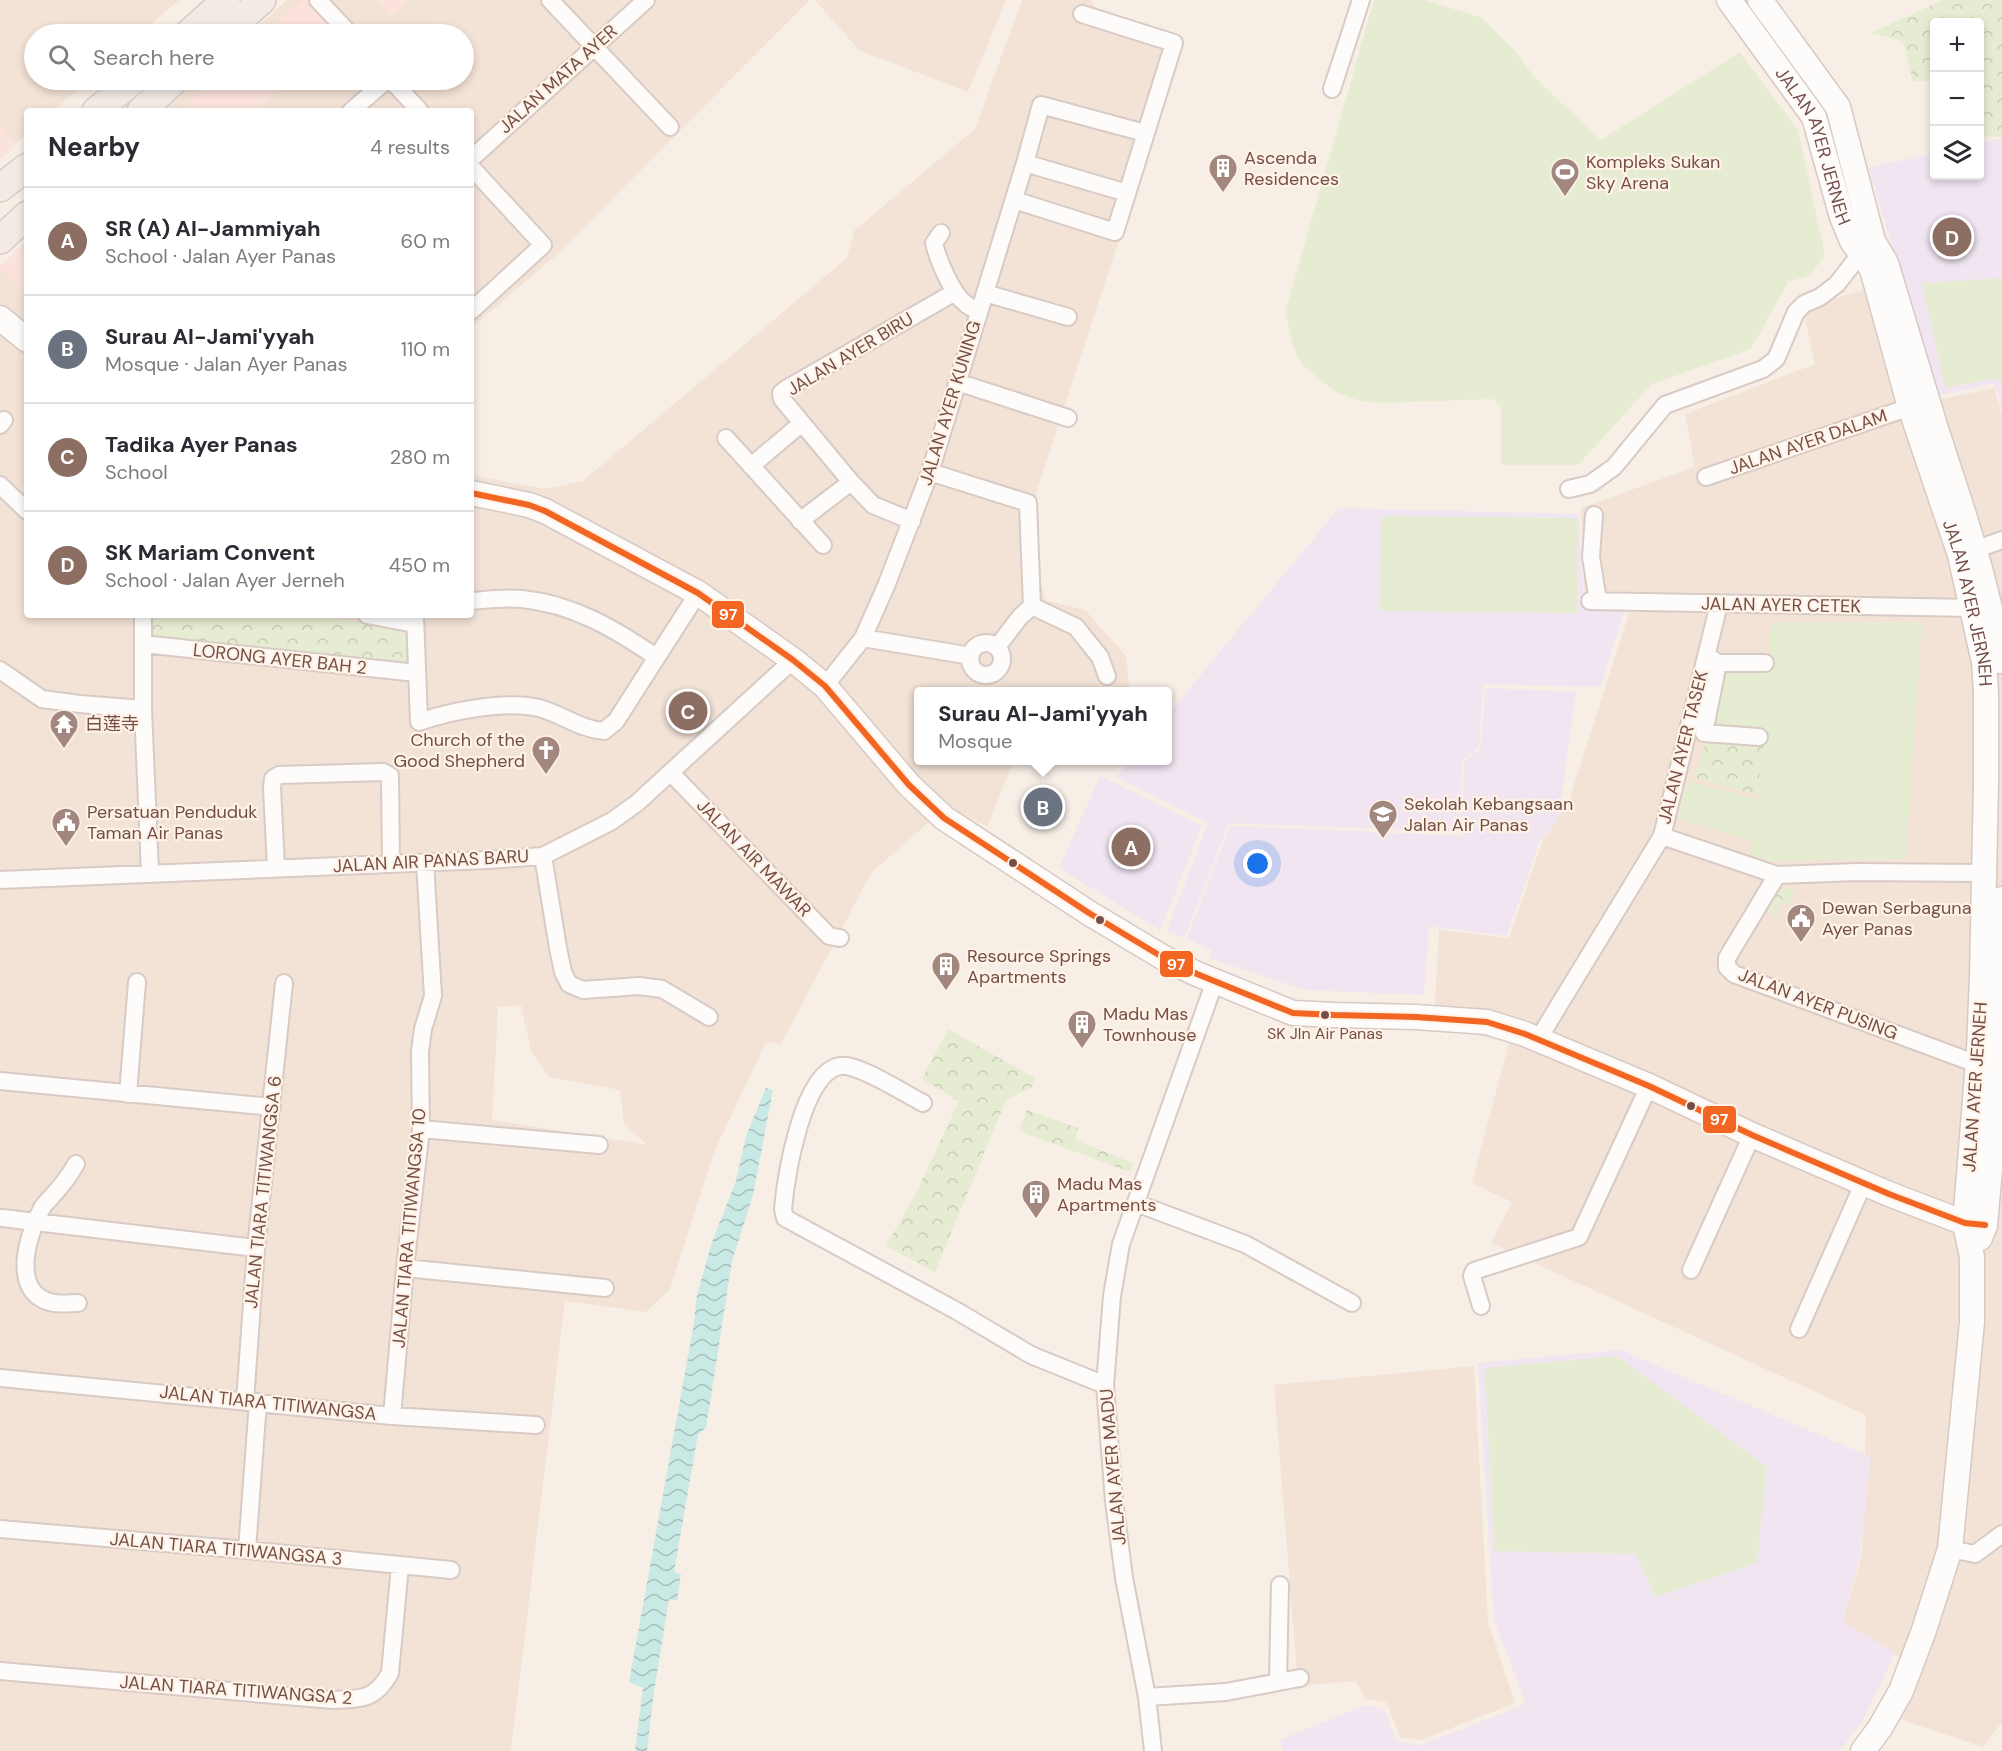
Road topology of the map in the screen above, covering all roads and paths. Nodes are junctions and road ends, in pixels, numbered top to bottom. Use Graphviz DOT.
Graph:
graph roads {
  1 [pos="226,0"];
  2 [pos="262,0"];
  3 [pos="318,0"];
  4 [pos="550,0"];
  5 [pos="646,0"];
  6 [pos="1360,0"];
  7 [pos="1729,0"];
  8 [pos="1760,0"];
  9 [pos="1082,14"];
  10 [pos="199,24"];
  11 [pos="235,24"];
  12 [pos="341,24"];
  13 [pos="594,47"];
  14 [pos="1332,89"];
  15 [pos="122,90"];
  16 [pos="164,90"];
  17 [pos="377,90"];
  18 [pos="399,90"];
  19 [pos="100,108"];
  20 [pos="144,108"];
  21 [pos="355,108"];
  22 [pos="417,108"];
  23 [pos="670,128"];
  24 [pos="1145,134"];
  25 [pos="474,156"];
  26 [pos="1025,163"];
  27 [pos="24,169"];
  28 [pos="474,170"];
  29 [pos="0,188"];
  30 [pos="1127,194"];
  31 [pos="1014,200"];
  32 [pos="24,218"];
  33 [pos="940,233"];
  34 [pos="0,240"];
  35 [pos="1861,253"];
  36 [pos="955,292"];
  37 [pos="985,292"];
  38 [pos="0,301"];
  39 [pos="474,308"];
  40 [pos="979,310"];
  41 [pos="1068,317"];
  42 [pos="0,318"];
  43 [pos="24,320"];
  44 [pos="24,338"];
  45 [pos="957,382"];
  46 [pos="1910,407"];
  47 [pos="1068,418"];
  48 [pos="802,423"];
  49 [pos="726,438"];
  50 [pos="751,466"];
  51 [pos="930,472"];
  52 [pos="1706,477"];
  53 [pos="851,482"];
  54 [pos="0,485"];
  55 [pos="1569,489"];
  56 [pos="474,494"];
  57 [pos="24,508"];
  58 [pos="1594,515"];
  59 [pos="800,521"];
  60 [pos="912,521"];
  61 [pos="2002,540"];
  62 [pos="824,545"];
  63 [pos="1968,552"];
  64 [pos="698,593"];
  65 [pos="474,601"];
  66 [pos="1719,604"];
  67 [pos="1032,606"];
  68 [pos="1973,608"];
  69 [pos="143,618"];
  70 [pos="415,619"];
  71 [pos="863,638"];
  72 [pos="143,644"];
  73 [pos="997,647"];
  74 [pos="970,656"];
  75 [pos="656,657"];
  76 [pos="1712,659"];
  77 [pos="793,660"];
  78 [pos="1765,663"];
  79 [pos="0,670"];
  80 [pos="417,673"];
  81 [pos="1107,676"];
  82 [pos="2002,684"];
  83 [pos="825,686"];
  84 [pos="143,709"];
  85 [pos="1760,737"];
  86 [pos="671,773"];
  87 [pos="1994,782"];
  88 [pos="1662,836"];
  89 [pos="543,856"];
  90 [pos="425,863"];
  91 [pos="391,864"];
  92 [pos="276,868"];
  93 [pos="150,873"];
  94 [pos="1984,873"];
  95 [pos="1777,875"];
  96 [pos="0,880"];
  97 [pos="2002,898"];
  98 [pos="840,938"];
  99 [pos="1995,939"];
  100 [pos="1215,981"];
  101 [pos="137,982"];
  102 [pos="284,983"];
  103 [pos="709,1017"];
  104 [pos="1539,1038"];
  105 [pos="1992,1071"];
  106 [pos="0,1081"];
  107 [pos="1649,1086"];
  108 [pos="128,1094"];
  109 [pos="923,1103"];
  110 [pos="272,1107"];
  111 [pos="422,1130"];
  112 [pos="1752,1135"];
  113 [pos="599,1145"];
  114 [pos="76,1164"];
  115 [pos="1864,1182"];
  116 [pos="1136,1203"];
  117 [pos="2,1218"];
  118 [pos="36,1222"];
  119 [pos="1975,1224"];
  120 [pos="256,1248"];
  121 [pos="405,1268"];
  122 [pos="1691,1269"];
  123 [pos="605,1288"];
  124 [pos="78,1303"];
  125 [pos="1352,1303"];
  126 [pos="1481,1306"];
  127 [pos="1799,1329"];
  128 [pos="0,1378"];
  129 [pos="1105,1385"];
  130 [pos="251,1401"];
  131 [pos="392,1416"];
  132 [pos="536,1425"];
  133 [pos="0,1529"];
  134 [pos="2002,1534"];
  135 [pos="1950,1549"];
  136 [pos="247,1550"];
  137 [pos="400,1566"];
  138 [pos="451,1570"];
  139 [pos="1280,1585"];
  140 [pos="0,1671"];
  141 [pos="1300,1678"];
  142 [pos="1278,1682"];
  143 [pos="1147,1697"];
  144 [pos="1153,1751"];
  145 [pos="1863,1751"];
  1 -- 10 [label="main road"];
  2 -- 11 [label="main road"];
  3 -- 12 [label="street"];
  4 -- 13 [label="street"];
  5 -- 13 [label="street, JALAN MATA AYER"];
  6 -- 14 [label="street"];
  7 -- 35 [label="main road, JALAN AYER JERNEH"];
  8 -- 63 [label="main road, JALAN AYER JERNEH"];
  9 -- 24 [label="street"];
  13 -- 23 [label="street"];
  13 -- 25 [label="street, JALAN MATA AYER"];
  15 -- 19 [label="main road"];
  16 -- 20 [label="main road"];
  17 -- 21 [label="street"];
  18 -- 22 [label="street"];
  24 -- 26 [label="street, JALAN AYER KUNING"];
  24 -- 30 [label="street"];
  26 -- 30 [label="street"];
  26 -- 31 [label="street, JALAN AYER KUNING"];
  27 -- 29 [label="main road"];
  28 -- 39 [label="street"];
  30 -- 31 [label="street"];
  31 -- 37 [label="street, JALAN AYER KUNING"];
  32 -- 34 [label="main road"];
  33 -- 36 [label="street"];
  35 -- 46 [label="main road, JALAN AYER JERNEH"];
  35 -- 55 [label="street"];
  36 -- 40 [label="street"];
  36 -- 48 [label="street, JALAN AYER BIRU"];
  37 -- 40 [label="street, JALAN AYER KUNING"];
  37 -- 41 [label="street"];
  38 -- 43 [label="main road"];
  40 -- 45 [label="street, JALAN AYER KUNING"];
  42 -- 44 [label="main road"];
  45 -- 47 [label="street"];
  45 -- 51 [label="street, JALAN AYER KUNING"];
  46 -- 52 [label="street, JALAN AYER DALAM"];
  46 -- 63 [label="main road, JALAN AYER JERNEH"];
  48 -- 50 [label="street"];
  48 -- 53 [label="street, JALAN AYER BIRU"];
  49 -- 50 [label="street"];
  50 -- 59 [label="street"];
  51 -- 60 [label="street, JALAN AYER KUNING"];
  51 -- 67 [label="street"];
  53 -- 59 [label="street"];
  53 -- 60 [label="street, JALAN AYER BIRU"];
  54 -- 57 [label="street"];
  56 -- 64 [label="main road"];
  58 -- 66 [label="street, JALAN AYER CETEK"];
  59 -- 62 [label="street"];
  60 -- 71 [label="street, JALAN AYER KUNING"];
  61 -- 63 [label="street"];
  63 -- 68 [label="main road, JALAN AYER JERNEH"];
  63 -- 82 [label="main road, JALAN AYER JERNEH"];
  64 -- 75 [label="street"];
  64 -- 77 [label="main road"];
  65 -- 75 [label="street"];
  66 -- 68 [label="street, JALAN AYER CETEK"];
  66 -- 76 [label="street, JALAN AYER TASEK"];
  67 -- 73 [label="street"];
  67 -- 81 [label="street"];
  68 -- 87 [label="main road, JALAN AYER JERNEH"];
  69 -- 72 [label="street"];
  70 -- 80 [label="street"];
  71 -- 74 [label="street"];
  71 -- 83 [label="street, JALAN AYER KUNING"];
  72 -- 80 [label="street, LORONG AYER BAH 2"];
  72 -- 84 [label="street"];
  73 -- 74 [label="street"];
  73 -- 74 [label="street"];
  75 -- 80 [label="street"];
  76 -- 78 [label="street"];
  76 -- 85 [label="street"];
  76 -- 88 [label="street, JALAN AYER TASEK"];
  77 -- 83 [label="main road"];
  77 -- 86 [label="street, JALAN AIR PANAS BARU"];
  79 -- 84 [label="street"];
  83 -- 100 [label="main road"];
  84 -- 93 [label="street"];
  86 -- 89 [label="street, JALAN AIR PANAS BARU"];
  86 -- 98 [label="street, JALAN AIR MAWAR"];
  87 -- 94 [label="main road, JALAN AYER JERNEH"];
  88 -- 95 [label="street"];
  88 -- 104 [label="street, JALAN AYER TASEK"];
  89 -- 90 [label="street, JALAN AIR PANAS BARU"];
  89 -- 103 [label="street"];
  90 -- 91 [label="street, JALAN AIR PANAS BARU"];
  90 -- 111 [label="street, JALAN TIARA TITIWANGSA 10"];
  91 -- 92 [label="street, JALAN AIR PANAS BARU"];
  91 -- 92 [label="street"];
  92 -- 93 [label="street, JALAN AIR PANAS BARU"];
  93 -- 96 [label="street, JALAN AIR PANAS BARU"];
  94 -- 95 [label="street"];
  94 -- 99 [label="main road, JALAN AYER JERNEH"];
  95 -- 105 [label="street, JALAN AYER PUSING"];
  97 -- 99 [label="main road, JALAN AYER JERNEH"];
  99 -- 105 [label="main road, JALAN AYER JERNEH"];
  100 -- 104 [label="main road"];
  100 -- 116 [label="street, JALAN AYER MADU"];
  101 -- 108 [label="street"];
  102 -- 110 [label="street, JALAN TIARA TITIWANGSA 6"];
  104 -- 107 [label="main road"];
  105 -- 119 [label="main road, JALAN AYER JERNEH"];
  106 -- 108 [label="street"];
  107 -- 112 [label="main road"];
  107 -- 126 [label="street"];
  108 -- 110 [label="street"];
  109 -- 129 [label="street"];
  110 -- 120 [label="street, JALAN TIARA TITIWANGSA 6"];
  111 -- 113 [label="street"];
  111 -- 121 [label="street, JALAN TIARA TITIWANGSA 10"];
  112 -- 115 [label="main road"];
  112 -- 122 [label="street"];
  114 -- 118 [label="street"];
  115 -- 119 [label="main road"];
  115 -- 127 [label="street"];
  116 -- 125 [label="street"];
  116 -- 129 [label="street, JALAN AYER MADU"];
  117 -- 118 [label="street"];
  118 -- 120 [label="street"];
  118 -- 124 [label="street"];
  119 -- 135 [label="main road, JALAN AYER JERNEH"];
  120 -- 130 [label="street, JALAN TIARA TITIWANGSA 6"];
  121 -- 123 [label="street"];
  121 -- 131 [label="street, JALAN TIARA TITIWANGSA 10"];
  128 -- 130 [label="street, JALAN TIARA TITIWANGSA"];
  129 -- 143 [label="street, JALAN AYER MADU"];
  130 -- 131 [label="street, JALAN TIARA TITIWANGSA"];
  130 -- 136 [label="street, JALAN TIARA TITIWANGSA 6"];
  131 -- 132 [label="street, JALAN TIARA TITIWANGSA"];
  133 -- 136 [label="street, JALAN TIARA TITIWANGSA 3"];
  134 -- 135 [label="street"];
  135 -- 145 [label="main road, JALAN AYER JERNEH"];
  136 -- 137 [label="street, JALAN TIARA TITIWANGSA 3"];
  137 -- 138 [label="street, JALAN TIARA TITIWANGSA 3"];
  137 -- 140 [label="street, JALAN TIARA TITIWANGSA 2"];
  139 -- 142 [label="street"];
  141 -- 142 [label="street"];
  142 -- 143 [label="street"];
  143 -- 144 [label="street, JALAN AYER MADU"];
}
